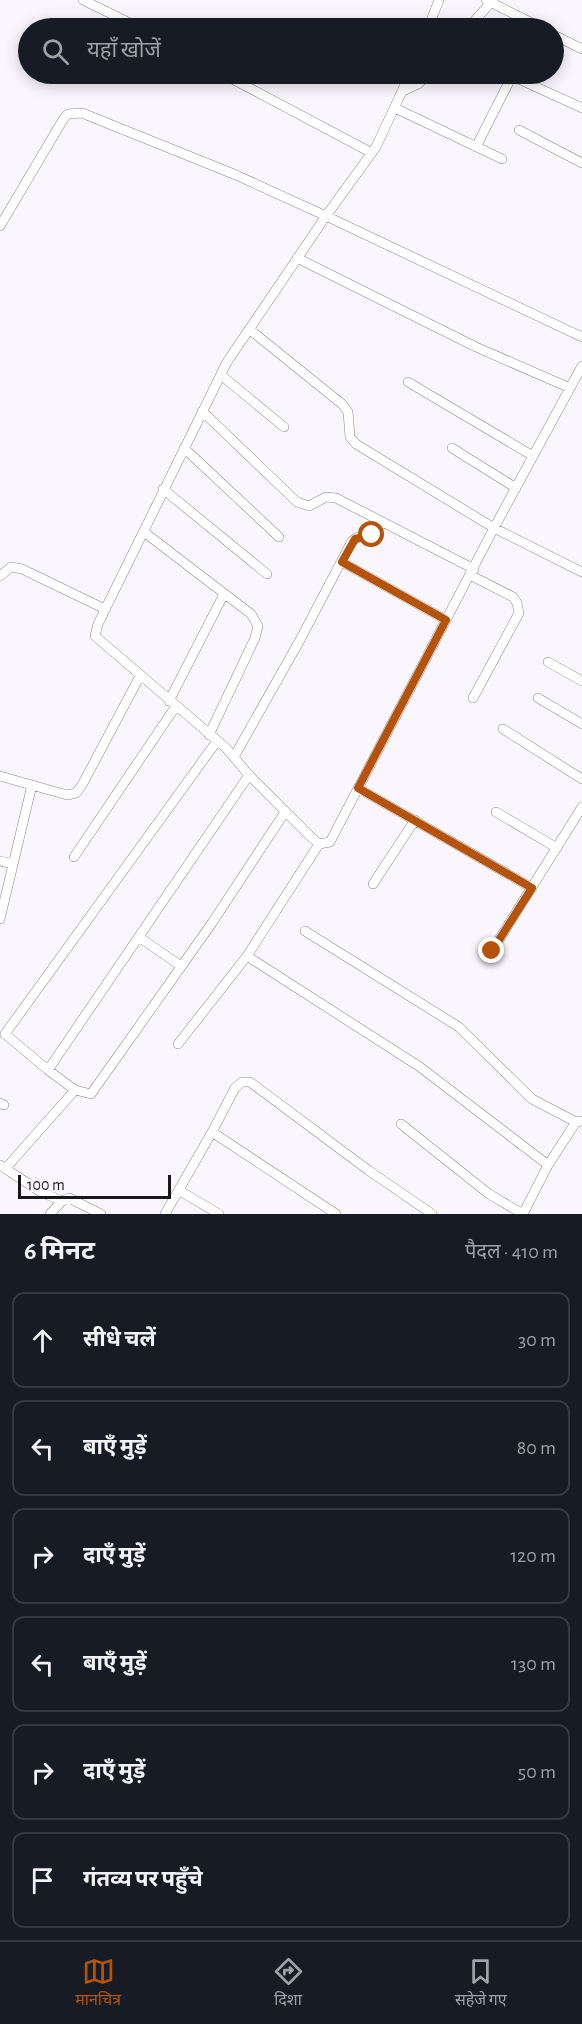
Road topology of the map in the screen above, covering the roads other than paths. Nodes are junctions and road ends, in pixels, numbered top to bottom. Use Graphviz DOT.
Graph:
graph roads {
  1 [pos="83,0"];
  2 [pos="439,0"];
  3 [pos="490,1"];
  4 [pos="120,18"];
  5 [pos="432,18"];
  6 [pos="476,18"];
  7 [pos="520,18"];
  8 [pos="564,40"];
  9 [pos="582,50"];
  10 [pos="242,84"];
  11 [pos="406,84"];
  12 [pos="418,84"];
  13 [pos="508,84"];
  14 [pos="532,84"];
  15 [pos="403,91"];
  16 [pos="395,108"];
  17 [pos="582,108"];
  18 [pos="519,130"];
  19 [pos="476,147"];
  20 [pos="372,153"];
  21 [pos="502,159"];
  22 [pos="582,163"];
  23 [pos="326,216"];
  24 [pos="0,226"];
  25 [pos="297,258"];
  26 [pos="582,324"];
  27 [pos="249,329"];
  28 [pos="579,336"];
  29 [pos="582,366"];
  30 [pos="221,375"];
  31 [pos="408,382"];
  32 [pos="570,388"];
  33 [pos="202,411"];
  34 [pos="284,427"];
  35 [pos="184,448"];
  36 [pos="452,448"];
  37 [pos="533,456"];
  38 [pos="516,488"];
  39 [pos="163,489"];
  40 [pos="383,522"];
  41 [pos="494,528"];
  42 [pos="144,532"];
  43 [pos="279,537"];
  44 [pos="0,561"];
  45 [pos="342,562"];
  46 [pos="11,567"];
  47 [pos="472,572"];
  48 [pos="582,572"];
  49 [pos="267,574"];
  50 [pos="0,576"];
  51 [pos="224,594"];
  52 [pos="105,609"];
  53 [pos="446,620"];
  54 [pos="548,662"];
  55 [pos="140,676"];
  56 [pos="582,681"];
  57 [pos="538,698"];
  58 [pos="473,699"];
  59 [pos="172,704"];
  60 [pos="582,724"];
  61 [pos="503,729"];
  62 [pos="213,738"];
  63 [pos="234,757"];
  64 [pos="249,775"];
  65 [pos="0,776"];
  66 [pos="582,779"];
  67 [pos="33,785"];
  68 [pos="358,788"];
  69 [pos="582,807"];
  70 [pos="285,812"];
  71 [pos="496,812"];
  72 [pos="415,820"];
  73 [pos="319,844"];
  74 [pos="557,848"];
  75 [pos="74,857"];
  76 [pos="0,861"];
  77 [pos="13,864"];
  78 [pos="373,884"];
  79 [pos="532,888"];
  80 [pos="0,919"];
  81 [pos="305,931"];
  82 [pos="139,937"];
  83 [pos="492,951"];
  84 [pos="247,956"];
  85 [pos="181,966"];
  86 [pos="3,1033"];
  87 [pos="178,1044"];
  88 [pos="48,1070"];
  89 [pos="75,1090"];
  90 [pos="579,1122"];
  91 [pos="401,1124"];
  92 [pos="212,1132"];
  93 [pos="548,1165"];
  94 [pos="3,1167"];
  95 [pos="180,1191"];
  96 [pos="62,1201"];
  97 [pos="333,1213"];
  98 [pos="50,1214"];
  99 [pos="101,1214"];
  100 [pos="165,1214"];
  101 [pos="219,1214"];
  102 [pos="432,1214"];
  1 -- 4 [label="street"];
  2 -- 5 [label="street"];
  3 -- 6 [label="street"];
  3 -- 7 [label="street"];
  8 -- 9 [label="street"];
  10 -- 20 [label="street"];
  11 -- 15 [label="street"];
  12 -- 15 [label="street"];
  13 -- 19 [label="street"];
  14 -- 17 [label="street"];
  15 -- 16 [label="street"];
  16 -- 19 [label="street"];
  16 -- 20 [label="street"];
  18 -- 22 [label="street"];
  19 -- 21 [label="street"];
  20 -- 23 [label="street"];
  23 -- 24 [label="street"];
  23 -- 25 [label="street"];
  23 -- 28 [label="street"];
  25 -- 27 [label="street"];
  25 -- 32 [label="street"];
  26 -- 28 [label="street"];
  27 -- 30 [label="street"];
  27 -- 41 [label="street"];
  29 -- 32 [label="street"];
  30 -- 33 [label="street"];
  30 -- 34 [label="street"];
  31 -- 37 [label="street"];
  32 -- 37 [label="street"];
  33 -- 35 [label="street"];
  33 -- 40 [label="street"];
  35 -- 39 [label="street"];
  35 -- 43 [label="street"];
  36 -- 38 [label="street"];
  37 -- 38 [label="street"];
  38 -- 41 [label="street"];
  39 -- 42 [label="street"];
  39 -- 49 [label="street"];
  40 -- 45 [label="street"];
  40 -- 47 [label="street"];
  41 -- 47 [label="street"];
  41 -- 48 [label="street"];
  42 -- 51 [label="street"];
  42 -- 52 [label="street"];
  44 -- 46 [label="street"];
  45 -- 53 [label="street"];
  45 -- 63 [label="street"];
  46 -- 50 [label="street"];
  46 -- 52 [label="street"];
  47 -- 53 [label="street"];
  47 -- 58 [label="street"];
  51 -- 59 [label="street"];
  51 -- 62 [label="street"];
  52 -- 55 [label="street"];
  53 -- 68 [label="street"];
  54 -- 56 [label="street"];
  55 -- 59 [label="street"];
  55 -- 67 [label="street"];
  57 -- 60 [label="street"];
  59 -- 62 [label="street"];
  59 -- 75 [label="street"];
  61 -- 66 [label="street"];
  62 -- 63 [label="street"];
  62 -- 86 [label="street"];
  63 -- 64 [label="street"];
  64 -- 70 [label="street"];
  64 -- 82 [label="street"];
  65 -- 67 [label="street"];
  67 -- 77 [label="street"];
  68 -- 72 [label="street"];
  68 -- 73 [label="street"];
  69 -- 74 [label="street"];
  70 -- 73 [label="street"];
  70 -- 85 [label="street"];
  71 -- 74 [label="street"];
  72 -- 78 [label="street"];
  72 -- 79 [label="street"];
  73 -- 84 [label="street"];
  74 -- 79 [label="street"];
  76 -- 77 [label="street"];
  77 -- 80 [label="street"];
  79 -- 83 [label="street"];
  81 -- 90 [label="street"];
  82 -- 85 [label="street"];
  82 -- 88 [label="street"];
  84 -- 87 [label="street"];
  84 -- 93 [label="street"];
  85 -- 89 [label="street"];
  86 -- 88 [label="street"];
  88 -- 89 [label="street"];
  89 -- 94 [label="street"];
  90 -- 93 [label="street"];
  91 -- 93 [label="street"];
  92 -- 95 [label="street"];
  92 -- 97 [label="street"];
  92 -- 102 [label="street"];
  94 -- 96 [label="street"];
  95 -- 100 [label="street"];
  95 -- 101 [label="street"];
  96 -- 98 [label="street"];
  96 -- 99 [label="street"];
}
